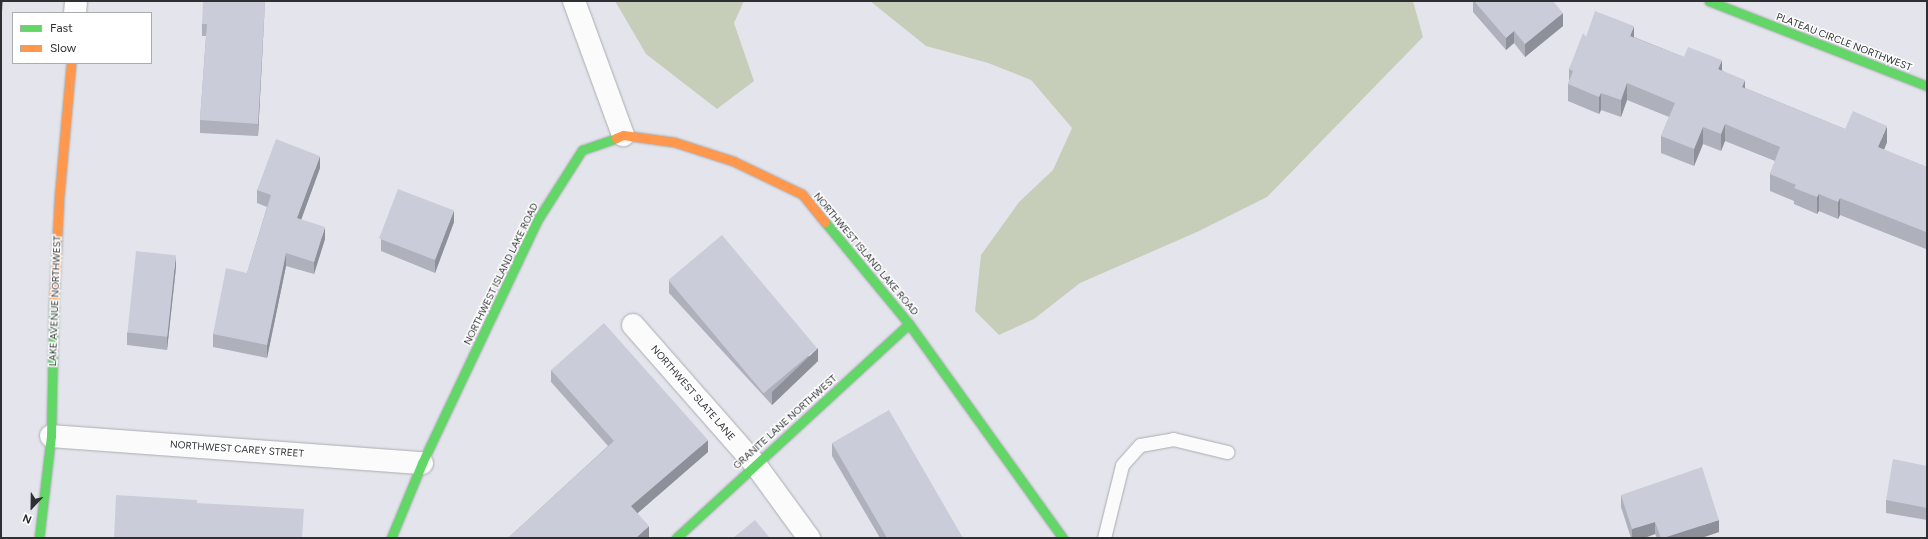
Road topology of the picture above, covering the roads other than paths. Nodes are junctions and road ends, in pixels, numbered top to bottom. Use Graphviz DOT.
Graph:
graph roads {
  1 [pos="76,1"];
  2 [pos="574,1"];
  3 [pos="1709,1"];
  4 [pos="75,12"];
  5 [pos="71,64"];
  6 [pos="1927,86"];
  7 [pos="623,134"];
  8 [pos="909,324"];
  9 [pos="633,325"];
  10 [pos="51,436"];
  11 [pos="1227,452"];
  12 [pos="422,463"];
  13 [pos="755,464"];
  14 [pos="39,538"];
  15 [pos="391,538"];
  16 [pos="676,538"];
  17 [pos="809,538"];
  18 [pos="1063,538"];
  19 [pos="1104,538"];
  1 -- 4 [label="street"];
  2 -- 7 [label="street"];
  3 -- 6 [label="street, PLATEAU CIRCLE NORTHWEST"];
  5 -- 10 [label="street, LAKE AVENUE NORTHWEST"];
  7 -- 8 [label="street, NORTHWEST ISLAND LAKE ROAD"];
  7 -- 12 [label="street, NORTHWEST ISLAND LAKE ROAD"];
  8 -- 13 [label="street, GRANITE LANE NORTHWEST"];
  8 -- 18 [label="street, NORTHWEST ISLAND LAKE ROAD"];
  9 -- 13 [label="street, NORTHWEST SLATE LANE"];
  10 -- 12 [label="street, NORTHWEST CAREY STREET"];
  10 -- 14 [label="street, LAKE AVENUE NORTHWEST"];
  11 -- 19 [label="lane"];
  12 -- 15 [label="street, NORTHWEST ISLAND LAKE ROAD"];
  13 -- 16 [label="street, GRANITE LANE NORTHWEST"];
  13 -- 17 [label="street, NORTHWEST SLATE LANE"];
}
